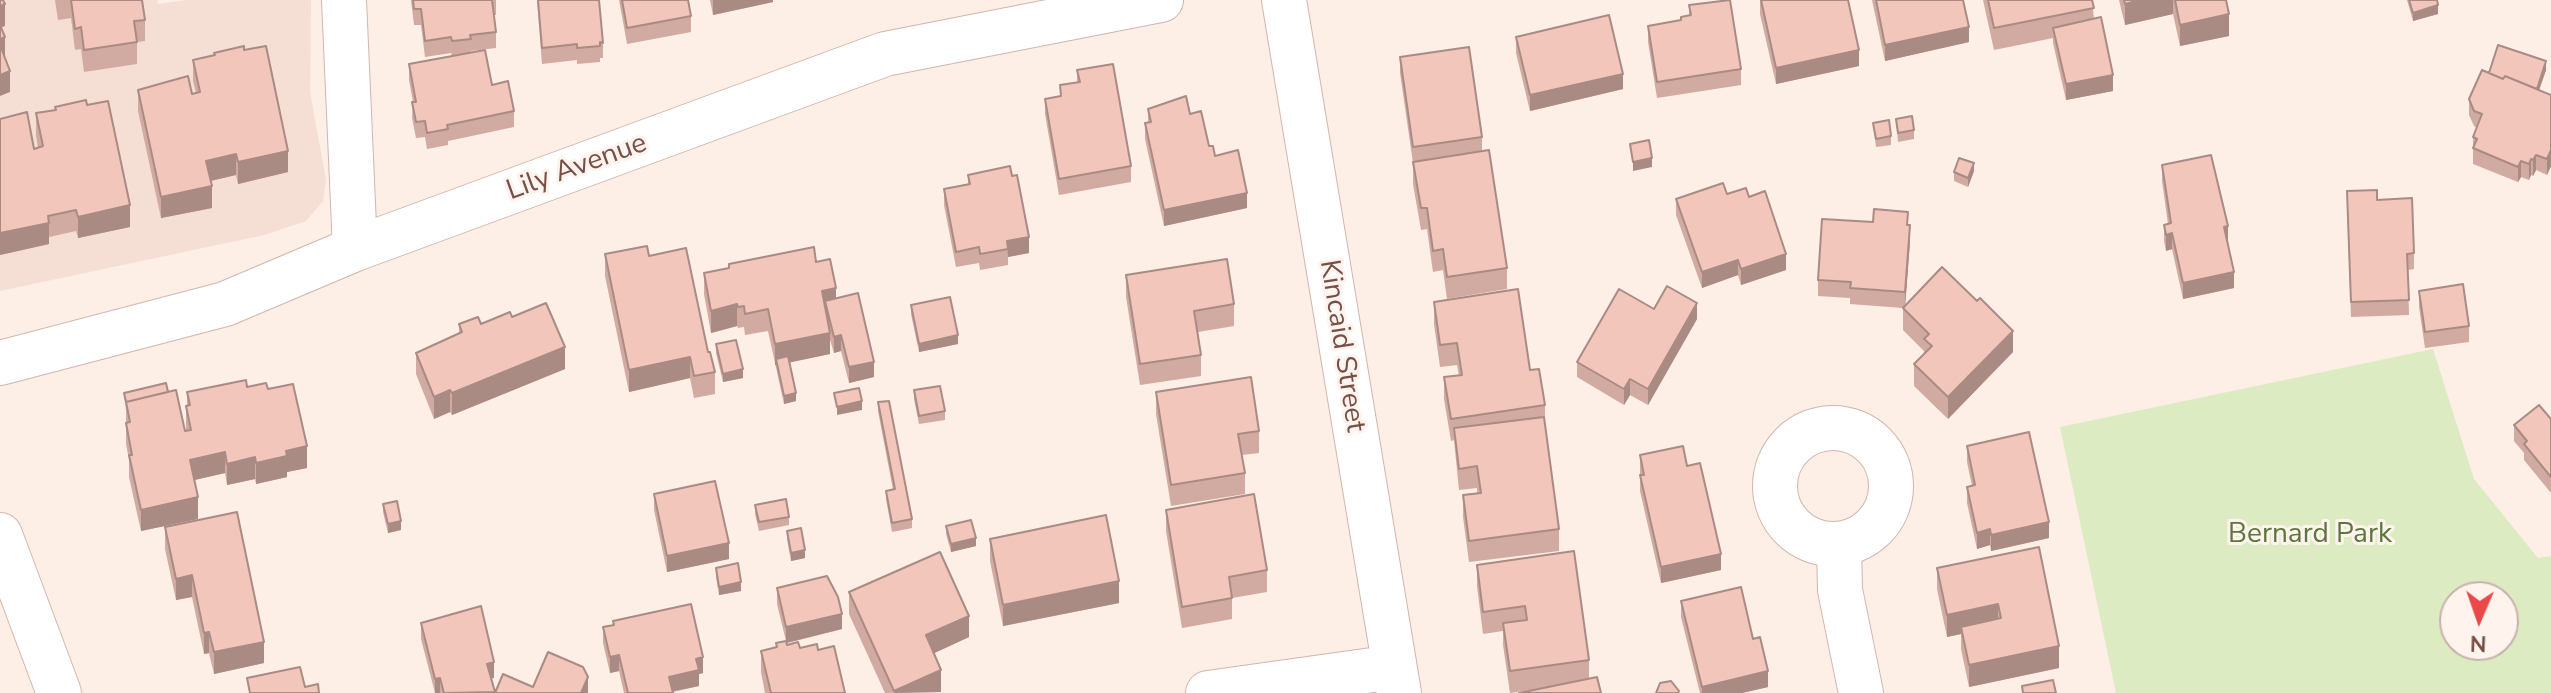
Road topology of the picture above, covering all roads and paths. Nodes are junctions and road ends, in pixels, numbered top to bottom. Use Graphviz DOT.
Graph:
graph roads {
  1 [pos="344,0"];
  2 [pos="1161,0"];
  3 [pos="1284,0"];
  4 [pos="355,249"];
  5 [pos="0,363"];
  6 [pos="0,535"];
  7 [pos="1839,544"];
  8 [pos="1396,680"];
  9 [pos="59,693"];
  10 [pos="1208,693"];
  11 [pos="1861,693"];
  1 -- 4 [label="street"];
  2 -- 4 [label="street, Lily Avenue"];
  3 -- 8 [label="street, Kincaid Street"];
  4 -- 5 [label="street, Lily Avenue"];
  6 -- 9 [label="street"];
  7 -- 11 [label="street"];
  8 -- 10 [label="street"];
}
